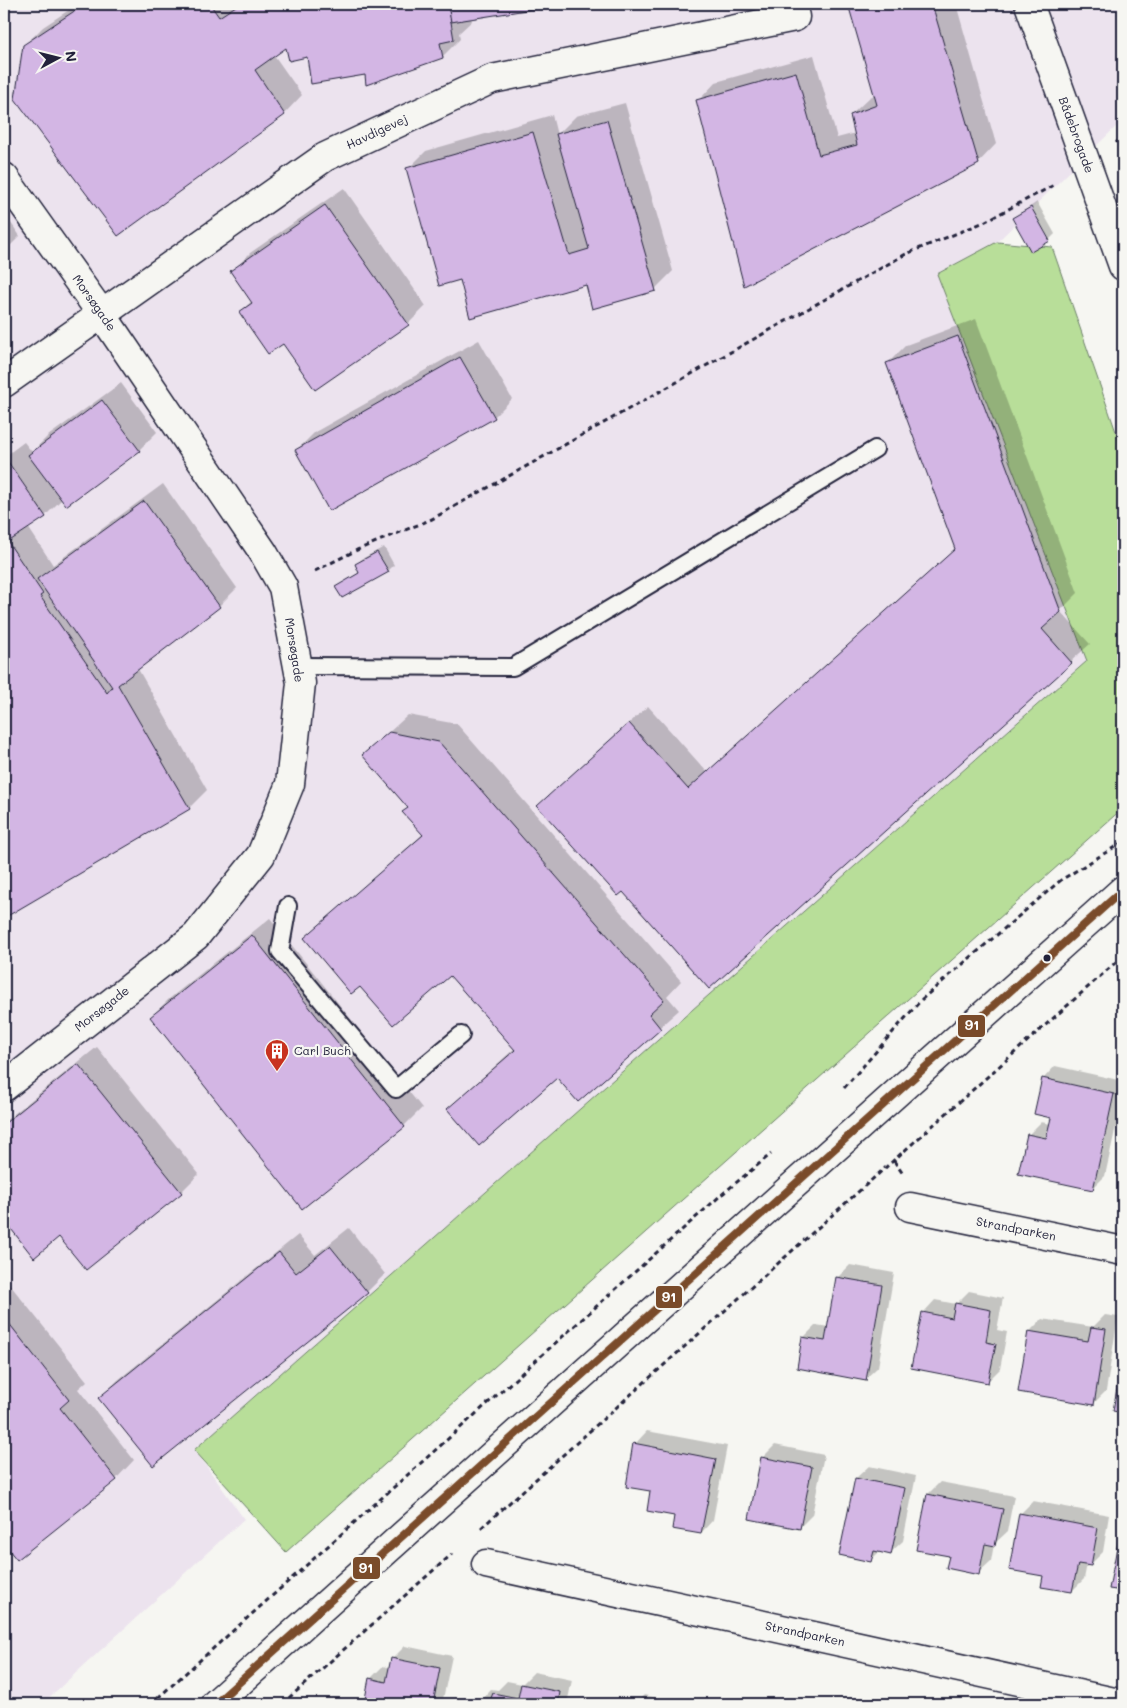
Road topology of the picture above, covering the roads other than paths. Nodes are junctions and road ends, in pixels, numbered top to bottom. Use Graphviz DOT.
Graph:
graph roads {
  1 [pos="792,4"];
  2 [pos="1029,4"];
  3 [pos="4,177"];
  4 [pos="1114,216"];
  5 [pos="1123,266"];
  6 [pos="101,313"];
  7 [pos="4,383"];
  8 [pos="875,450"];
  9 [pos="299,666"];
  10 [pos="1123,890"];
  11 [pos="288,906"];
  12 [pos="461,1035"];
  13 [pos="4,1087"];
  14 [pos="910,1207"];
  15 [pos="1123,1251"];
  16 [pos="486,1564"];
  17 [pos="215,1704"];
  18 [pos="1123,1704"];
  1 -- 6 [label="street, Havdigevej"];
  2 -- 4 [label="street, Bådebrogade"];
  3 -- 6 [label="street, Morsøgade"];
  4 -- 5 [label="street, Bådebrogade"];
  6 -- 7 [label="street, Havdigevej"];
  6 -- 9 [label="street, Morsøgade"];
  8 -- 9 [label="lane"];
  9 -- 13 [label="street, Morsøgade"];
  10 -- 17 [label="street"];
  11 -- 12 [label="lane"];
  14 -- 15 [label="street, Strandparken"];
  16 -- 18 [label="street, Strandparken"];
}
